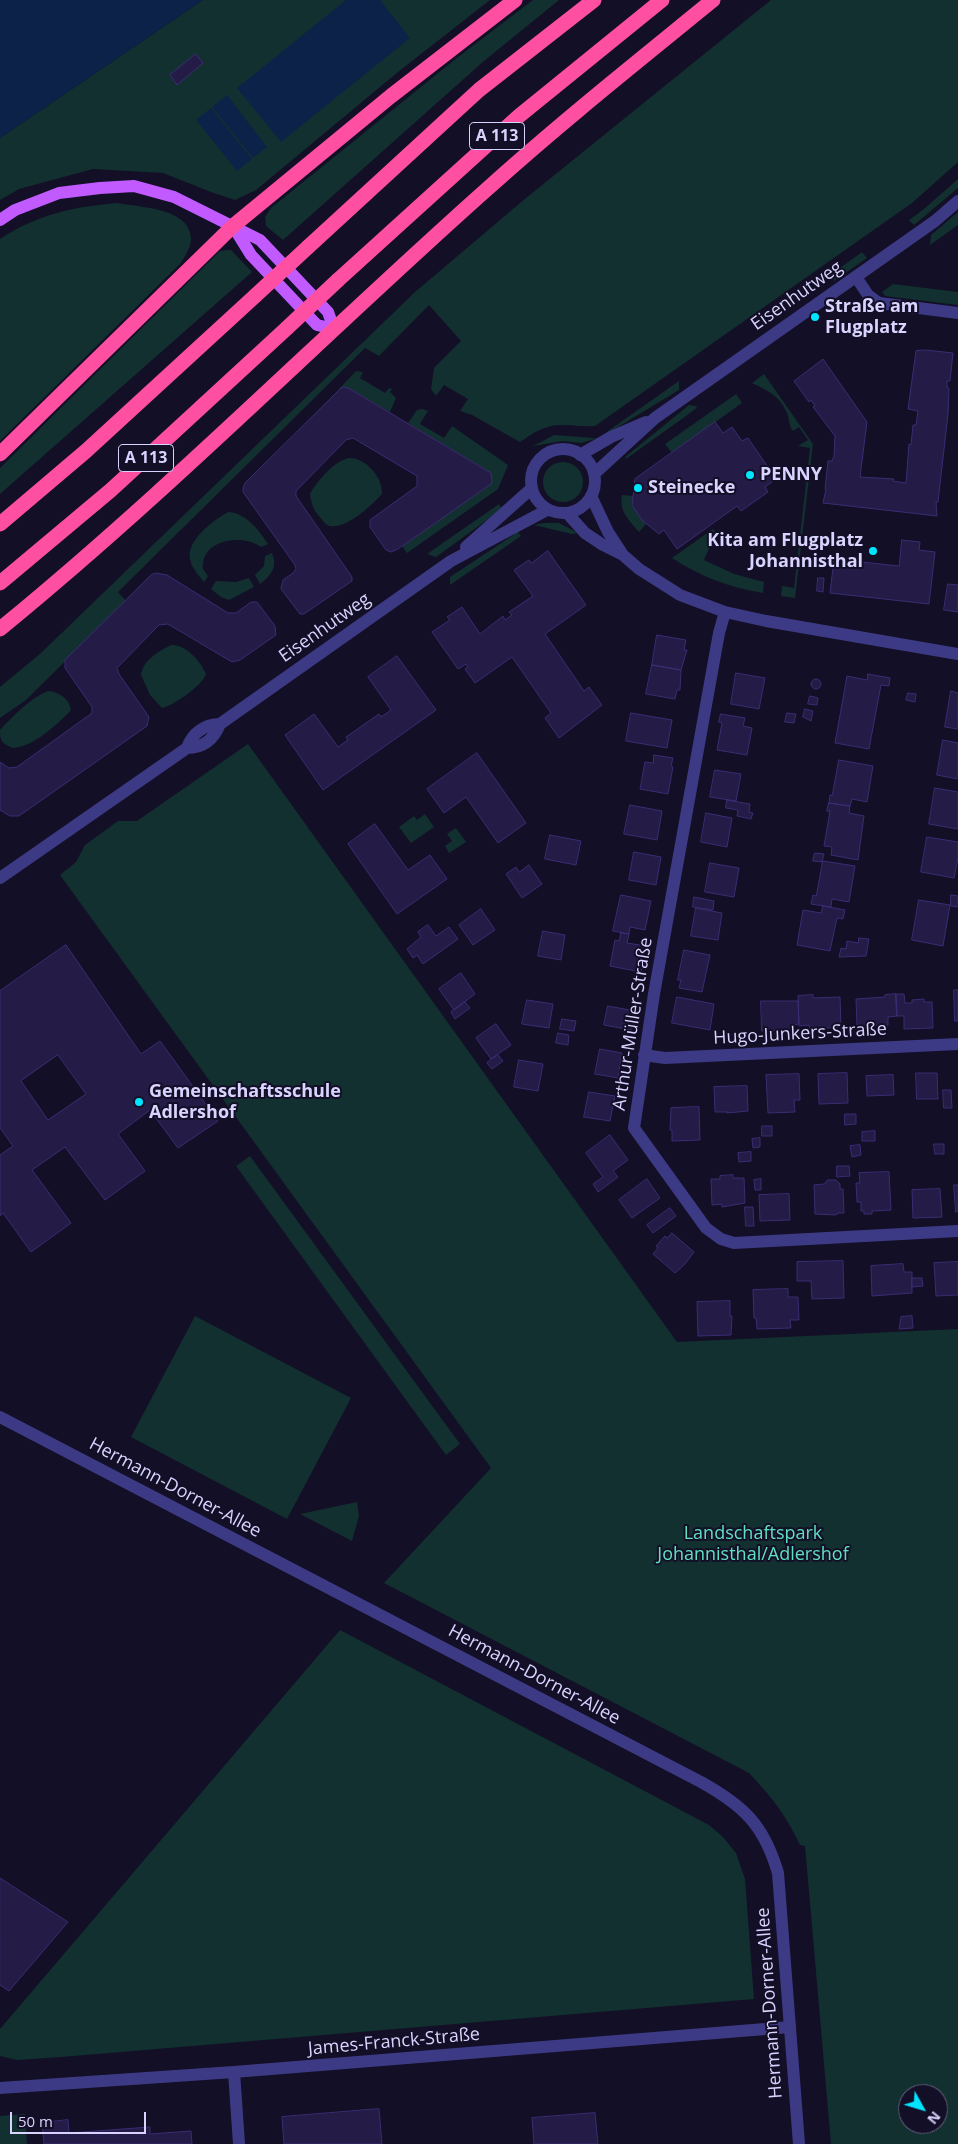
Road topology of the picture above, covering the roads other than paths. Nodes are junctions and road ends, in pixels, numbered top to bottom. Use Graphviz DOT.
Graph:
graph roads {
  1 [pos="515,0"];
  2 [pos="594,0"];
  3 [pos="662,0"];
  4 [pos="713,0"];
  5 [pos="958,200"];
  6 [pos="0,220"];
  7 [pos="233,226"];
  8 [pos="856,277"];
  9 [pos="958,313"];
  10 [pos="334,330"];
  11 [pos="655,418"];
  12 [pos="0,454"];
  13 [pos="580,455"];
  14 [pos="594,474"];
  15 [pos="532,488"];
  16 [pos="591,496"];
  17 [pos="547,510"];
  18 [pos="567,513"];
  19 [pos="0,524"];
  20 [pos="623,555"];
  21 [pos="451,561"];
  22 [pos="0,583"];
  23 [pos="725,612"];
  24 [pos="0,629"];
  25 [pos="958,654"];
  26 [pos="0,878"];
  27 [pos="958,1044"];
  28 [pos="644,1055"];
  29 [pos="958,1231"];
  30 [pos="0,1417"];
  31 [pos="790,2027"];
  32 [pos="234,2072"];
  33 [pos="0,2088"];
  34 [pos="239,2144"];
  35 [pos="799,2144"];
  1 -- 7 [label="highway"];
  2 -- 19 [label="highway, A 113, bridge"];
  3 -- 22 [label="highway, A 113, bridge"];
  4 -- 10 [label="highway"];
  5 -- 8 [label="street, Eisenhutweg"];
  6 -- 7 [label="main road"];
  7 -- 10 [label="main road"];
  7 -- 12 [label="highway"];
  8 -- 9 [label="street"];
  8 -- 11 [label="street, Eisenhutweg"];
  10 -- 24 [label="highway"];
  11 -- 13 [label="street, Eisenhutweg"];
  11 -- 14 [label="street, Eisenhutweg"];
  13 -- 14 [label="street"];
  13 -- 15 [label="street"];
  14 -- 16 [label="street"];
  15 -- 17 [label="street"];
  15 -- 21 [label="street, Eisenhutweg"];
  16 -- 18 [label="street"];
  16 -- 20 [label="street"];
  17 -- 18 [label="street"];
  17 -- 21 [label="street, Eisenhutweg"];
  18 -- 20 [label="street"];
  20 -- 23 [label="street"];
  21 -- 26 [label="street, Eisenhutweg"];
  23 -- 25 [label="street"];
  23 -- 28 [label="street, Arthur-Müller-Straße"];
  27 -- 28 [label="street, Hugo-Junkers-Straße"];
  28 -- 29 [label="street, Arthur-Müller-Straße"];
  30 -- 31 [label="street, Hermann-Dorner-Allee"];
  31 -- 32 [label="street, James-Franck-Straße"];
  31 -- 35 [label="street, Hermann-Dorner-Allee"];
  32 -- 33 [label="street, James-Franck-Straße"];
  32 -- 34 [label="street"];
}
